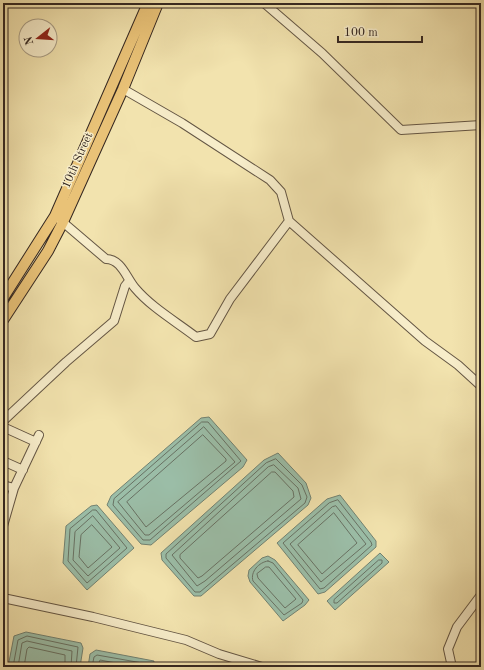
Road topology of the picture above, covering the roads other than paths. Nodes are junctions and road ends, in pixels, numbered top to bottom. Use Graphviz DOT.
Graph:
graph roads {
  1 [pos="148,3"];
  2 [pos="158,3"];
  3 [pos="264,3"];
  4 [pos="123,89"];
  5 [pos="481,125"];
  6 [pos="59,219"];
  7 [pos="289,221"];
  8 [pos="129,281"];
  9 [pos="3,298"];
  10 [pos="3,320"];
  11 [pos="481,386"];
  12 [pos="3,421"];
  13 [pos="3,427"];
  14 [pos="3,461"];
  15 [pos="23,470"];
  16 [pos="3,485"];
  17 [pos="14,488"];
  18 [pos="3,526"];
  19 [pos="481,595"];
  20 [pos="3,598"];
  21 [pos="262,667"];
  22 [pos="452,667"];
  1 -- 6 [label="main road, 10th Street"];
  2 -- 4 [label="main road, 10th Street"];
  3 -- 5 [label="street"];
  4 -- 6 [label="main road, 10th Street"];
  4 -- 7 [label="street"];
  6 -- 8 [label="street"];
  6 -- 9 [label="main road, 10th Street"];
  6 -- 10 [label="main road, 10th Street"];
  7 -- 8 [label="street"];
  7 -- 11 [label="street"];
  8 -- 12 [label="street"];
  13 -- 15 [label="street"];
  14 -- 15 [label="street"];
  15 -- 17 [label="street"];
  16 -- 17 [label="street"];
  17 -- 18 [label="street"];
  19 -- 22 [label="street"];
  20 -- 21 [label="street"];
}
